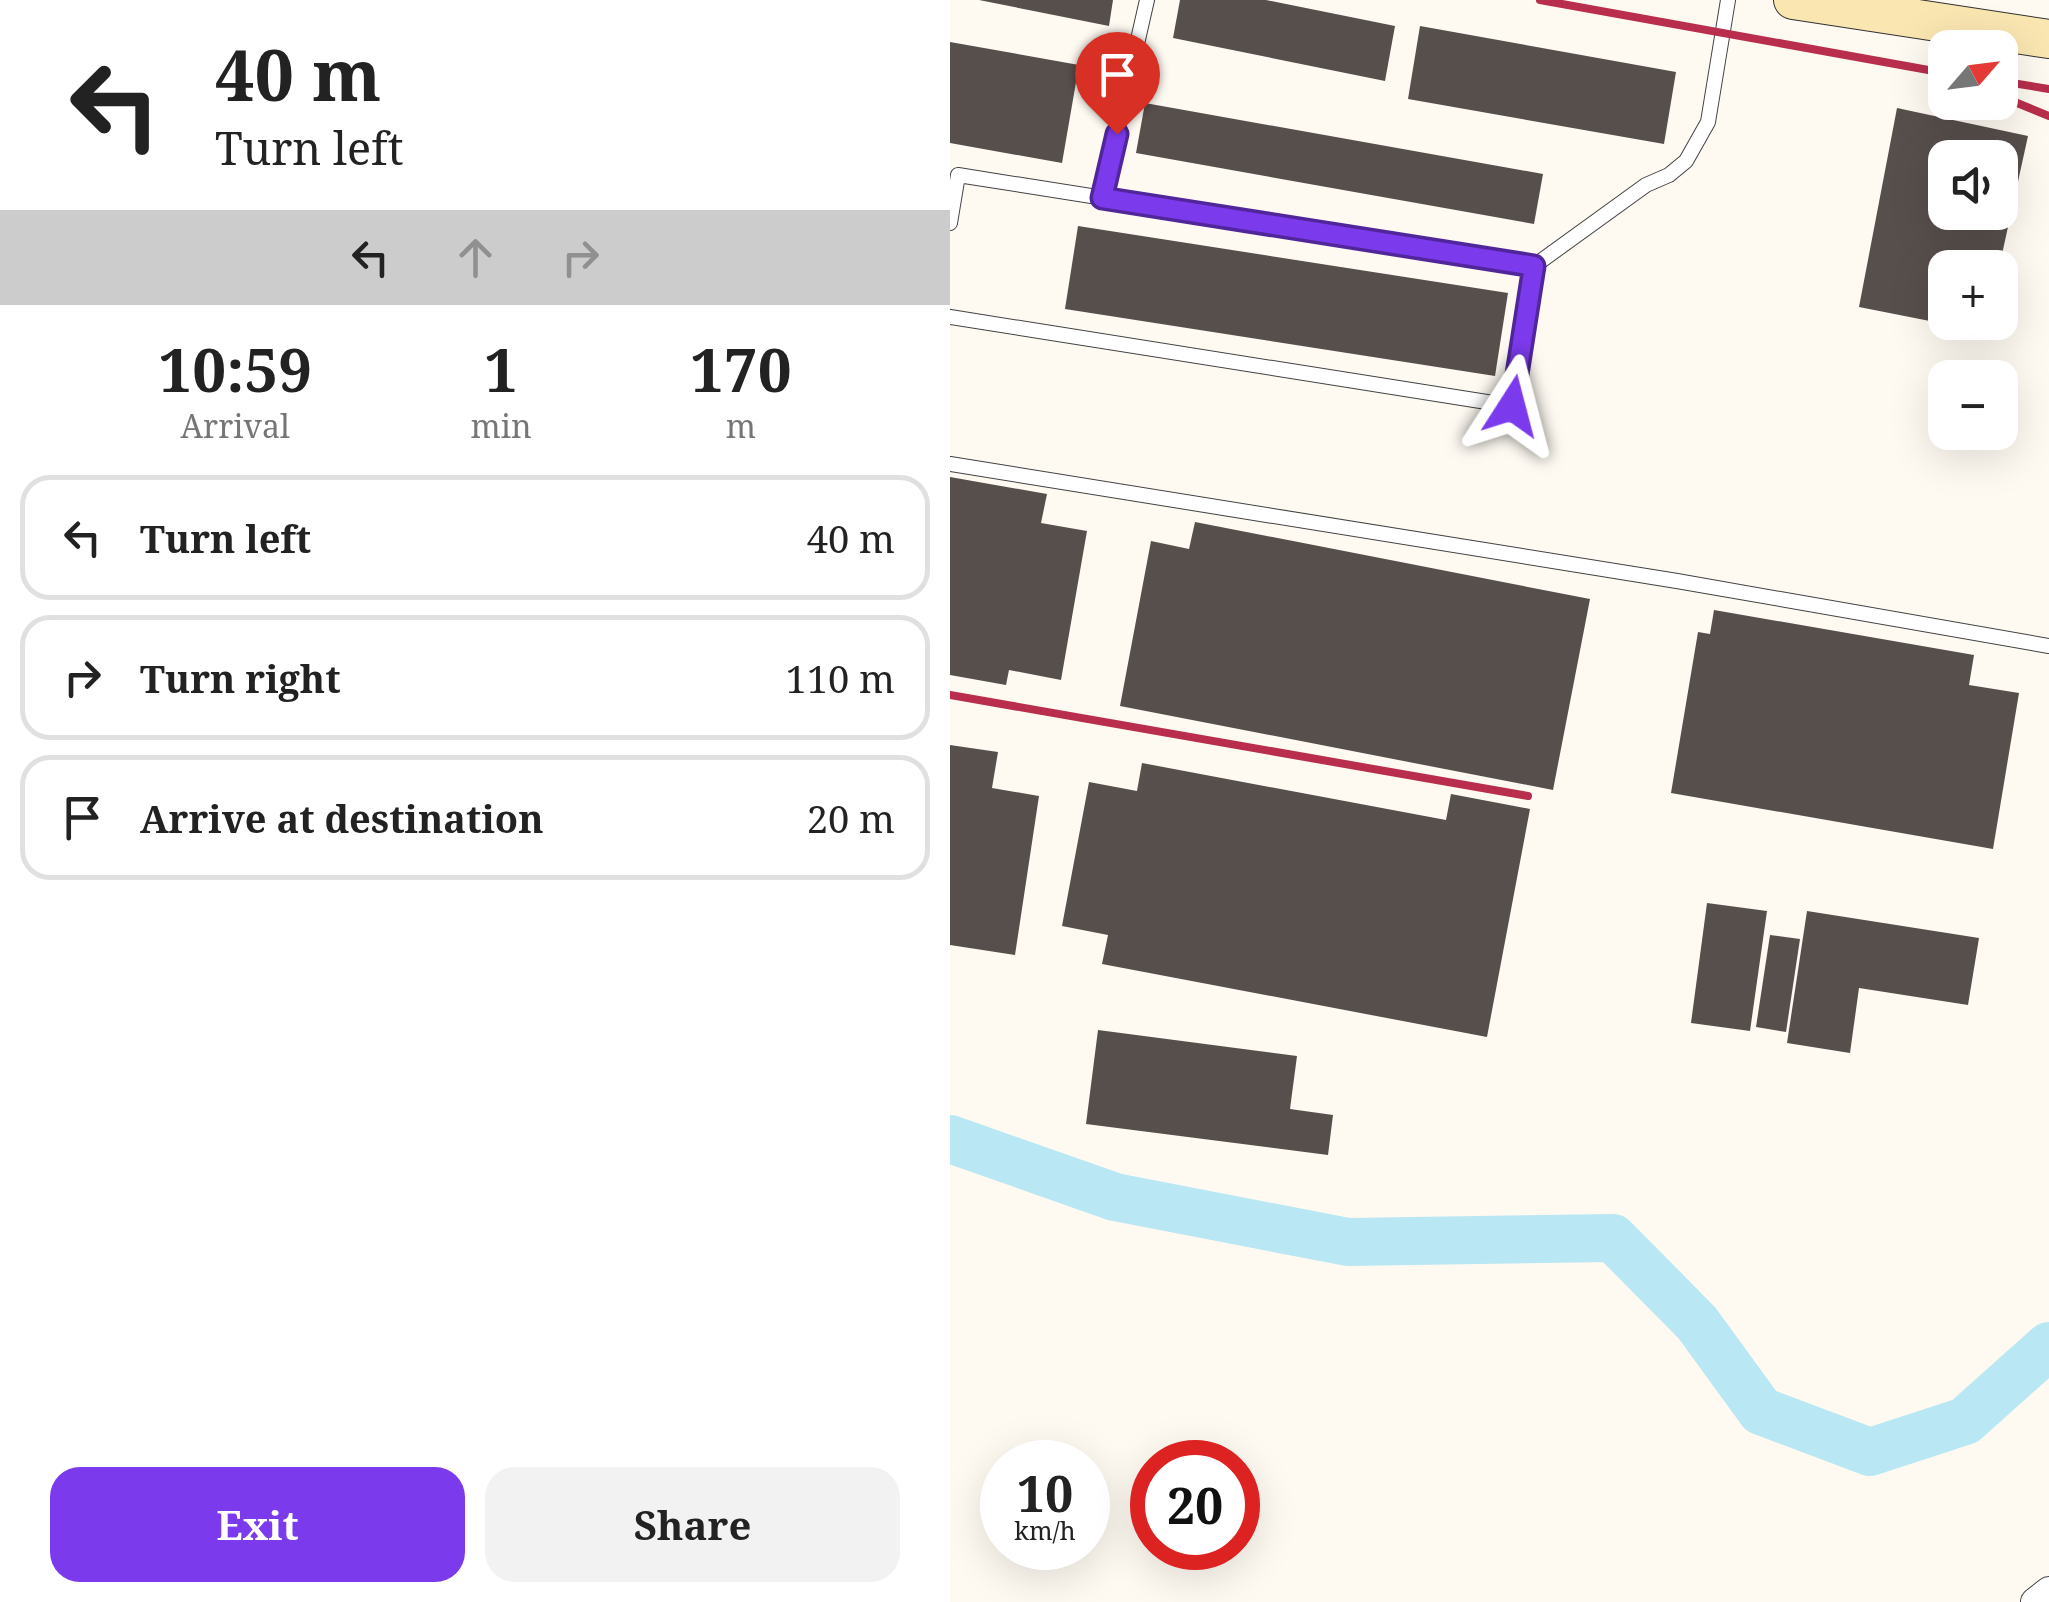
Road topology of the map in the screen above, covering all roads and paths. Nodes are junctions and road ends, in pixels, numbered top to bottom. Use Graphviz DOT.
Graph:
graph roads {
  1 [pos="1147,0"];
  2 [pos="1728,0"];
  3 [pos="1793,0"];
  4 [pos="2049,39"];
  5 [pos="1102,198"];
  6 [pos="950,222"];
  7 [pos="1534,266"];
  8 [pos="950,317"];
  9 [pos="950,464"];
  10 [pos="2049,646"];
  11 [pos="2049,1591"];
  12 [pos="2035,1602"];
  1 -- 5 [label="lane"];
  2 -- 7 [label="lane"];
  3 -- 4 [label="street"];
  5 -- 6 [label="lane"];
  5 -- 7 [label="lane"];
  7 -- 8 [label="lane"];
  9 -- 10 [label="lane"];
  11 -- 12 [label="street"];
}
